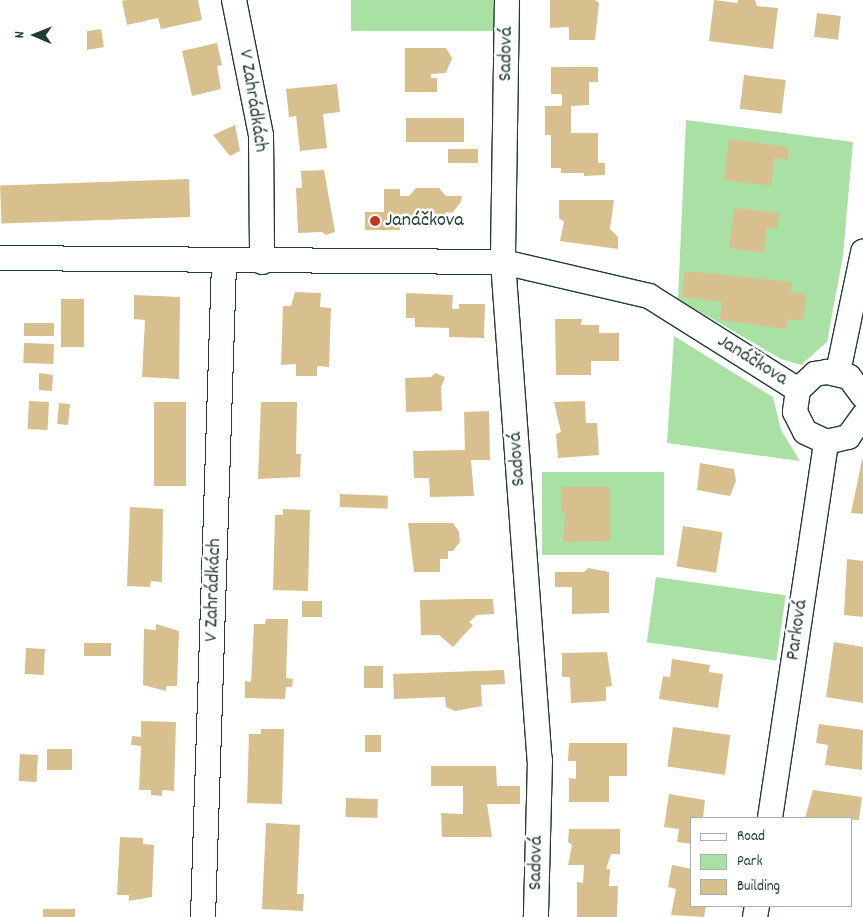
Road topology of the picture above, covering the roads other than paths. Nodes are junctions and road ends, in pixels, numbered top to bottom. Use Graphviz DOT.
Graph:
graph roads {
  1 [pos="234,0"];
  2 [pos="507,0"];
  3 [pos="863,252"];
  4 [pos="0,258"];
  5 [pos="262,262"];
  6 [pos="504,262"];
  7 [pos="224,263"];
  8 [pos="838,372"];
  9 [pos="798,390"];
  10 [pos="863,396"];
  11 [pos="863,418"];
  12 [pos="826,442"];
  13 [pos="770,817"];
  14 [pos="204,917"];
  15 [pos="536,917"];
  1 -- 5 [label="street, V Zahrádkách"];
  2 -- 6 [label="street, Sadová"];
  3 -- 8 [label="street"];
  4 -- 7 [label="street, Janáčkova"];
  5 -- 6 [label="street, Janáčkova"];
  5 -- 7 [label="street, Janáčkova"];
  6 -- 9 [label="street, Janáčkova"];
  6 -- 15 [label="street, Sadová"];
  7 -- 14 [label="street, V Zahrádkách"];
  8 -- 9 [label="street"];
  8 -- 10 [label="street"];
  9 -- 12 [label="street"];
  11 -- 12 [label="street"];
  12 -- 13 [label="street, Parková"];
}
